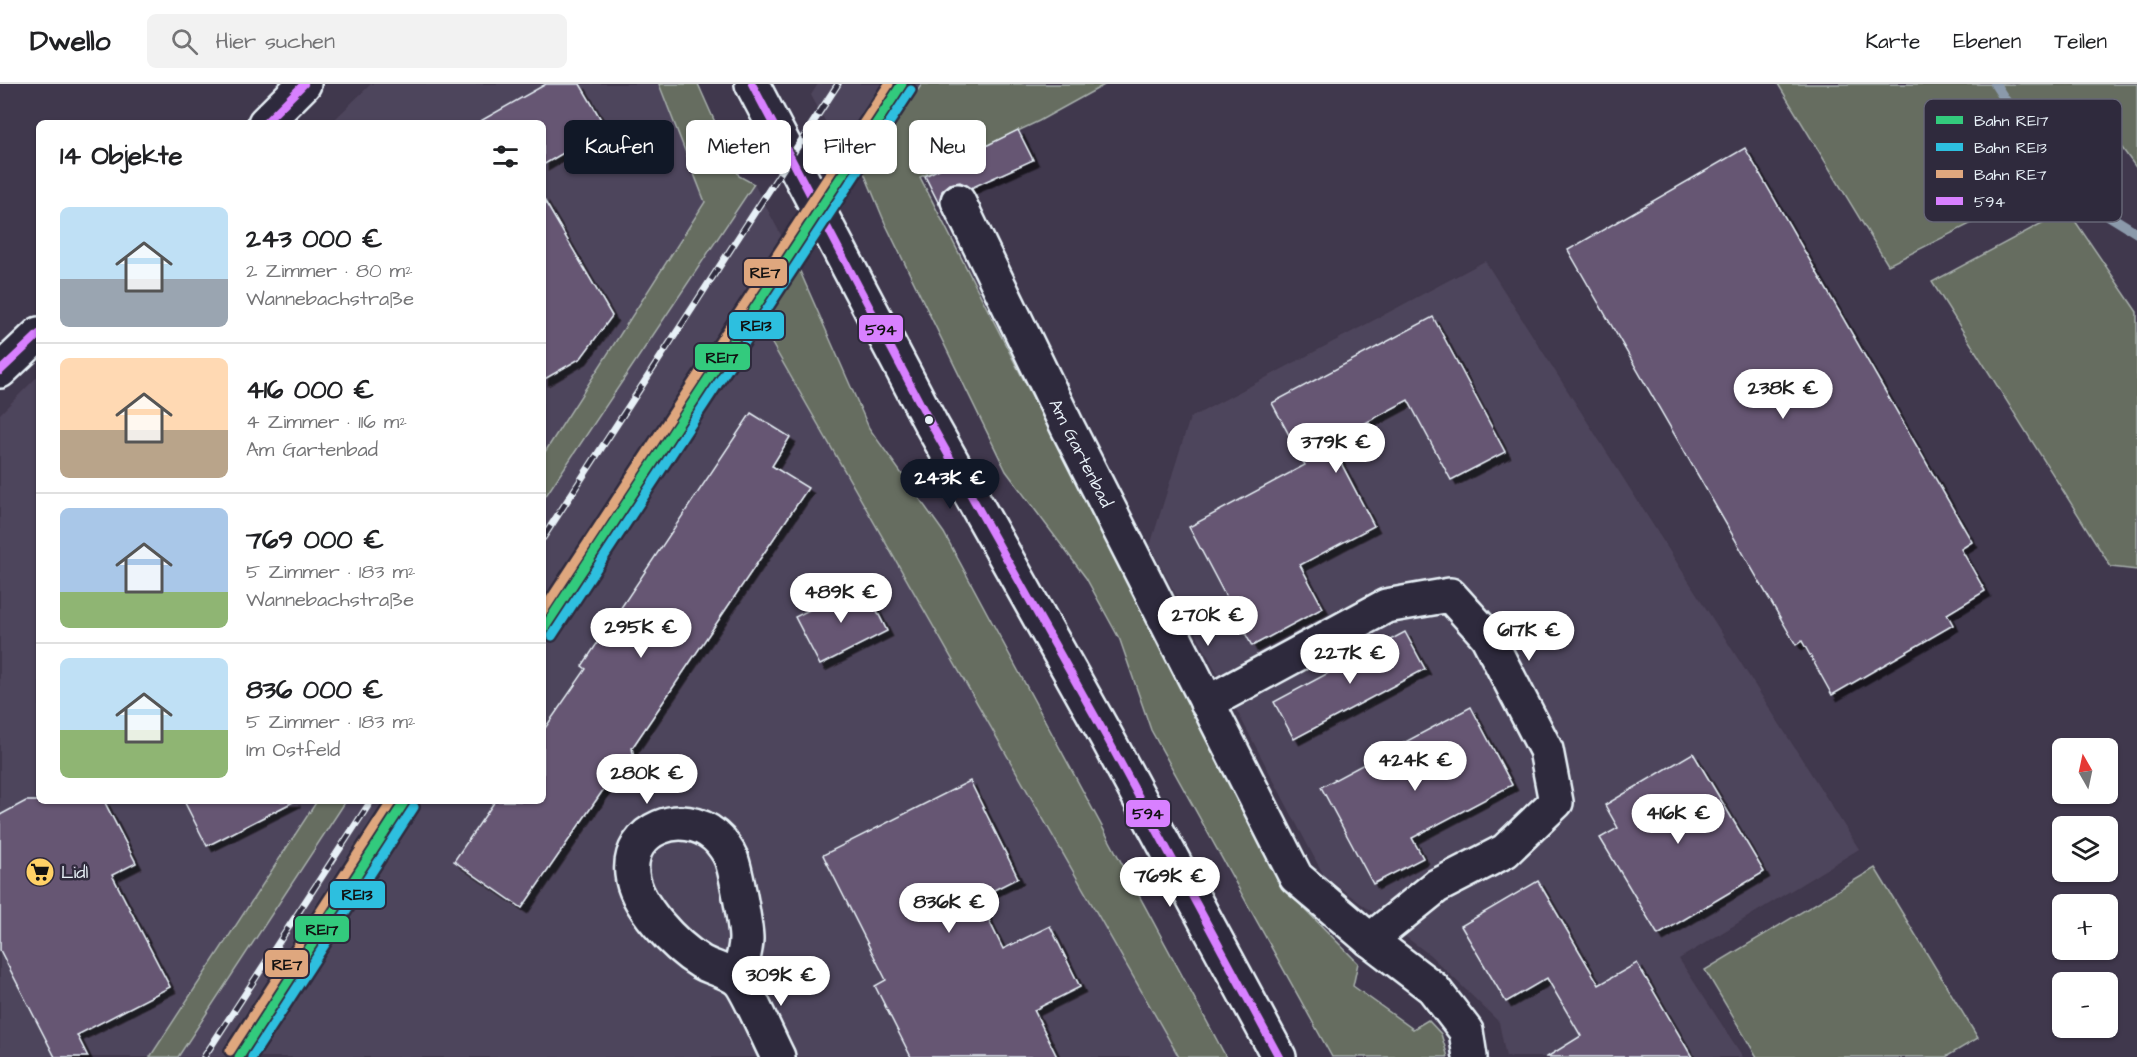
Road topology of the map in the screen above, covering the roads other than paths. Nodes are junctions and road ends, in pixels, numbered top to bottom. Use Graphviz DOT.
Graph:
graph roads {
  1 [pos="304,84"];
  2 [pos="752,84"];
  3 [pos="267,120"];
  4 [pos="957,201"];
  5 [pos="36,337"];
  6 [pos="0,371"];
  7 [pos="1207,703"];
  8 [pos="1370,940"];
  9 [pos="738,980"];
  10 [pos="778,1057"];
  11 [pos="1279,1057"];
  12 [pos="1470,1057"];
  1 -- 3 [label="street"];
  2 -- 11 [label="street"];
  4 -- 7 [label="street, Am Gartenbad"];
  5 -- 6 [label="street"];
  7 -- 8 [label="street, Am Gartenbad"];
  7 -- 8 [label="street"];
  8 -- 12 [label="street, Am Gartenbad"];
  9 -- 9 [label="street"];
  9 -- 10 [label="street"];
}
